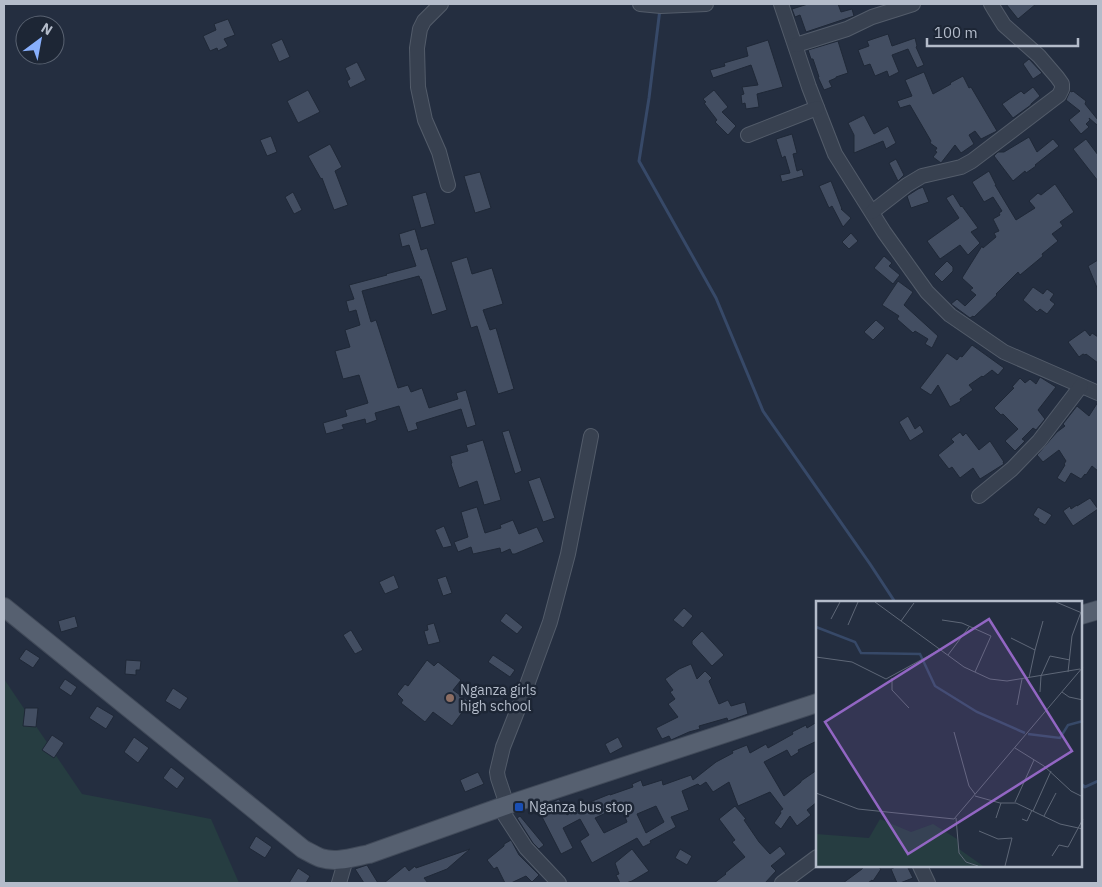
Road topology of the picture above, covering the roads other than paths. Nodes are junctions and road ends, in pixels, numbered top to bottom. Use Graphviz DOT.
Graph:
graph roads {
  1 [pos="441,4"];
  2 [pos="640,4"];
  3 [pos="706,4"];
  4 [pos="781,4"];
  5 [pos="913,4"];
  6 [pos="991,4"];
  7 [pos="796,45"];
  8 [pos="817,108"];
  9 [pos="748,134"];
  10 [pos="448,185"];
  11 [pos="872,212"];
  12 [pos="1081,386"];
  13 [pos="1098,393"];
  14 [pos="591,436"];
  15 [pos="979,496"];
  16 [pos="4,606"];
  17 [pos="1098,610"];
  18 [pos="1082,615"];
  19 [pos="816,702"];
  20 [pos="503,806"];
  21 [pos="816,858"];
  22 [pos="346,859"];
  23 [pos="920,867"];
  24 [pos="339,883"];
  25 [pos="559,883"];
  26 [pos="782,883"];
  27 [pos="928,883"];
  1 -- 10 [label="street"];
  2 -- 3 [label="street"];
  4 -- 7 [label="street"];
  5 -- 7 [label="street"];
  6 -- 11 [label="street"];
  7 -- 8 [label="street"];
  8 -- 9 [label="street"];
  8 -- 11 [label="street"];
  11 -- 12 [label="street"];
  12 -- 13 [label="street"];
  12 -- 15 [label="street"];
  14 -- 20 [label="street"];
  16 -- 22 [label="main road"];
  17 -- 18 [label="main road"];
  19 -- 20 [label="main road"];
  20 -- 22 [label="main road"];
  20 -- 25 [label="street"];
  21 -- 26 [label="street"];
  22 -- 24 [label="street"];
  23 -- 27 [label="street"];
}
